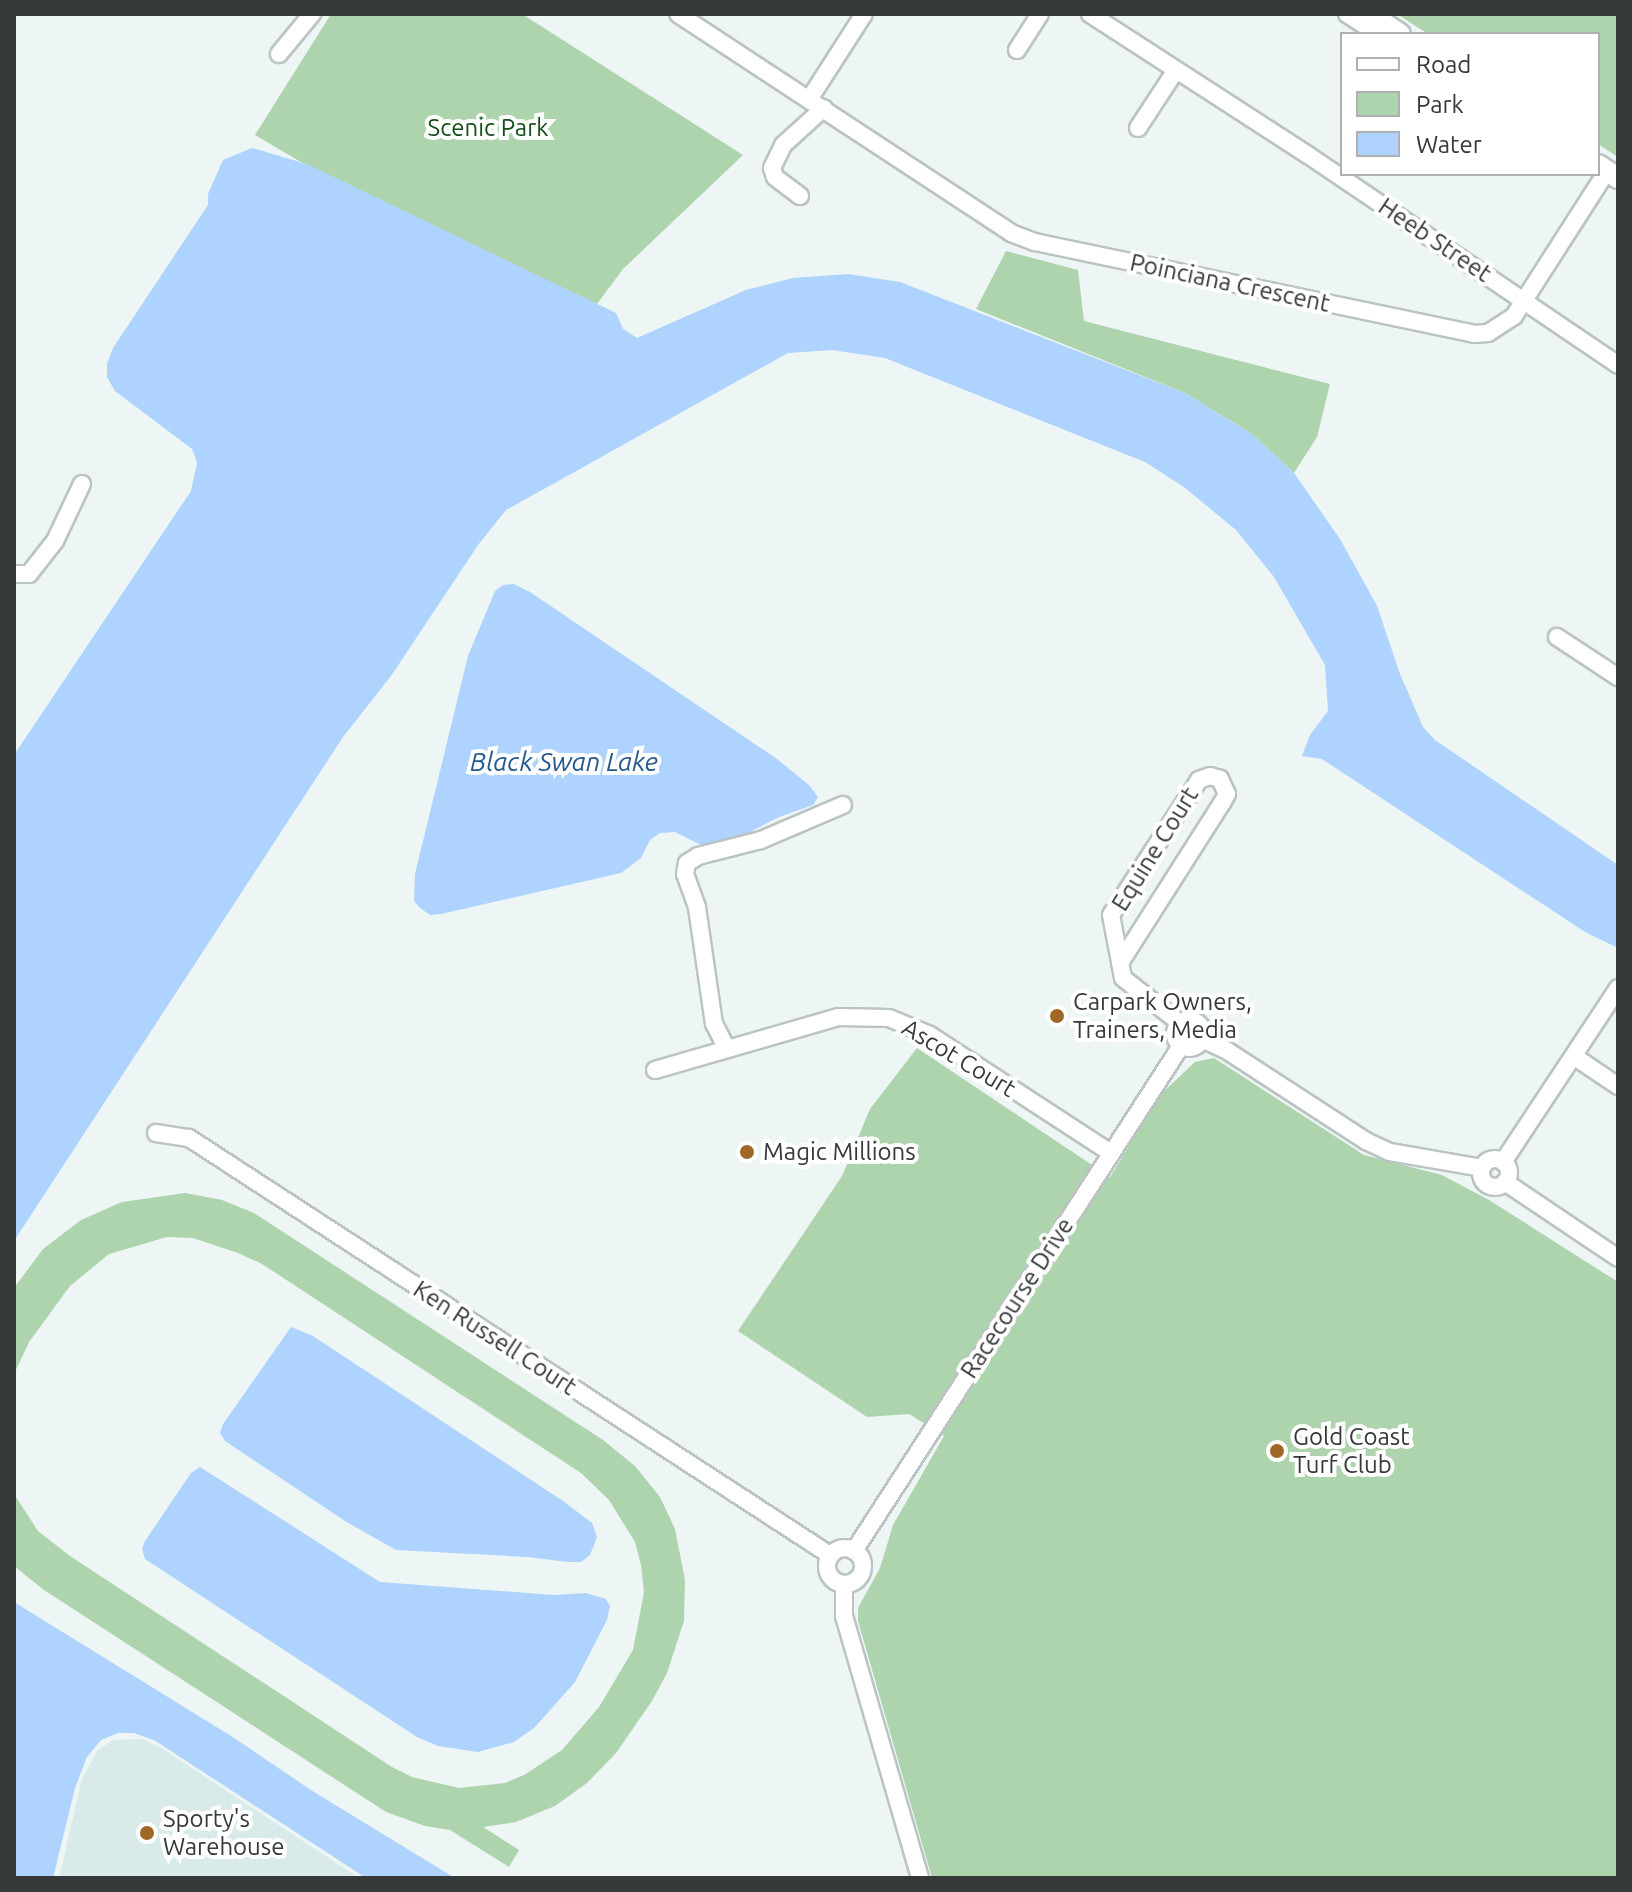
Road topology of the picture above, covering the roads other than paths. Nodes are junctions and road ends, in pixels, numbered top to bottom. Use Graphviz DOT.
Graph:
graph roads {
  1 [pos="312,14"];
  2 [pos="678,14"];
  3 [pos="864,14"];
  4 [pos="1040,14"];
  5 [pos="1090,14"];
  6 [pos="1347,14"];
  7 [pos="1370,14"];
  8 [pos="1375,32"];
  9 [pos="1397,32"];
  10 [pos="1017,50"];
  11 [pos="279,54"];
  12 [pos="1176,70"];
  13 [pos="817,103"];
  14 [pos="1138,128"];
  15 [pos="1608,171"];
  16 [pos="800,196"];
  17 [pos="1526,300"];
  18 [pos="1618,365"];
  19 [pos="82,484"];
  20 [pos="14,574"];
  21 [pos="1557,637"];
  22 [pos="1618,677"];
  23 [pos="843,805"];
  24 [pos="1120,963"];
  25 [pos="1618,988"];
  26 [pos="1180,1023"];
  27 [pos="1202,1039"];
  28 [pos="1181,1046"];
  29 [pos="727,1049"];
  30 [pos="1575,1057"];
  31 [pos="655,1070"];
  32 [pos="1618,1086"];
  33 [pos="156,1133"];
  34 [pos="1111,1153"];
  35 [pos="1503,1162"];
  36 [pos="1482,1168"];
  37 [pos="1505,1182"];
  38 [pos="1618,1258"];
  39 [pos="854,1551"];
  40 [pos="830,1555"];
  41 [pos="844,1584"];
  42 [pos="920,1878"];
  1 -- 11 [label="street"];
  2 -- 13 [label="street, Poinciana Crescent"];
  3 -- 13 [label="street"];
  4 -- 10 [label="street"];
  5 -- 12 [label="street, Heeb Street"];
  6 -- 8 [label="street"];
  7 -- 9 [label="main road"];
  12 -- 14 [label="street"];
  12 -- 17 [label="street, Heeb Street"];
  13 -- 16 [label="street"];
  13 -- 17 [label="street, Poinciana Crescent"];
  15 -- 17 [label="street, Poinciana Crescent"];
  17 -- 18 [label="street, Heeb Street"];
  19 -- 20 [label="street"];
  21 -- 22 [label="street"];
  23 -- 29 [label="street"];
  24 -- 24 [label="street, Equine Court"];
  24 -- 26 [label="street, Equine Court"];
  25 -- 30 [label="street"];
  26 -- 27 [label="street"];
  26 -- 28 [label="street"];
  27 -- 28 [label="street"];
  27 -- 36 [label="street"];
  28 -- 34 [label="street, Racecourse Drive"];
  29 -- 31 [label="street, Ascot Court"];
  29 -- 34 [label="street, Ascot Court"];
  30 -- 32 [label="street"];
  30 -- 35 [label="street"];
  33 -- 40 [label="street, Ken Russell Court"];
  34 -- 39 [label="street, Racecourse Drive"];
  35 -- 36 [label="street"];
  35 -- 37 [label="street"];
  36 -- 37 [label="street"];
  37 -- 38 [label="street"];
  39 -- 40 [label="street"];
  39 -- 41 [label="street, Racecourse Drive"];
  40 -- 41 [label="street, Racecourse Drive"];
  41 -- 42 [label="street, Racecourse Drive"];
}
